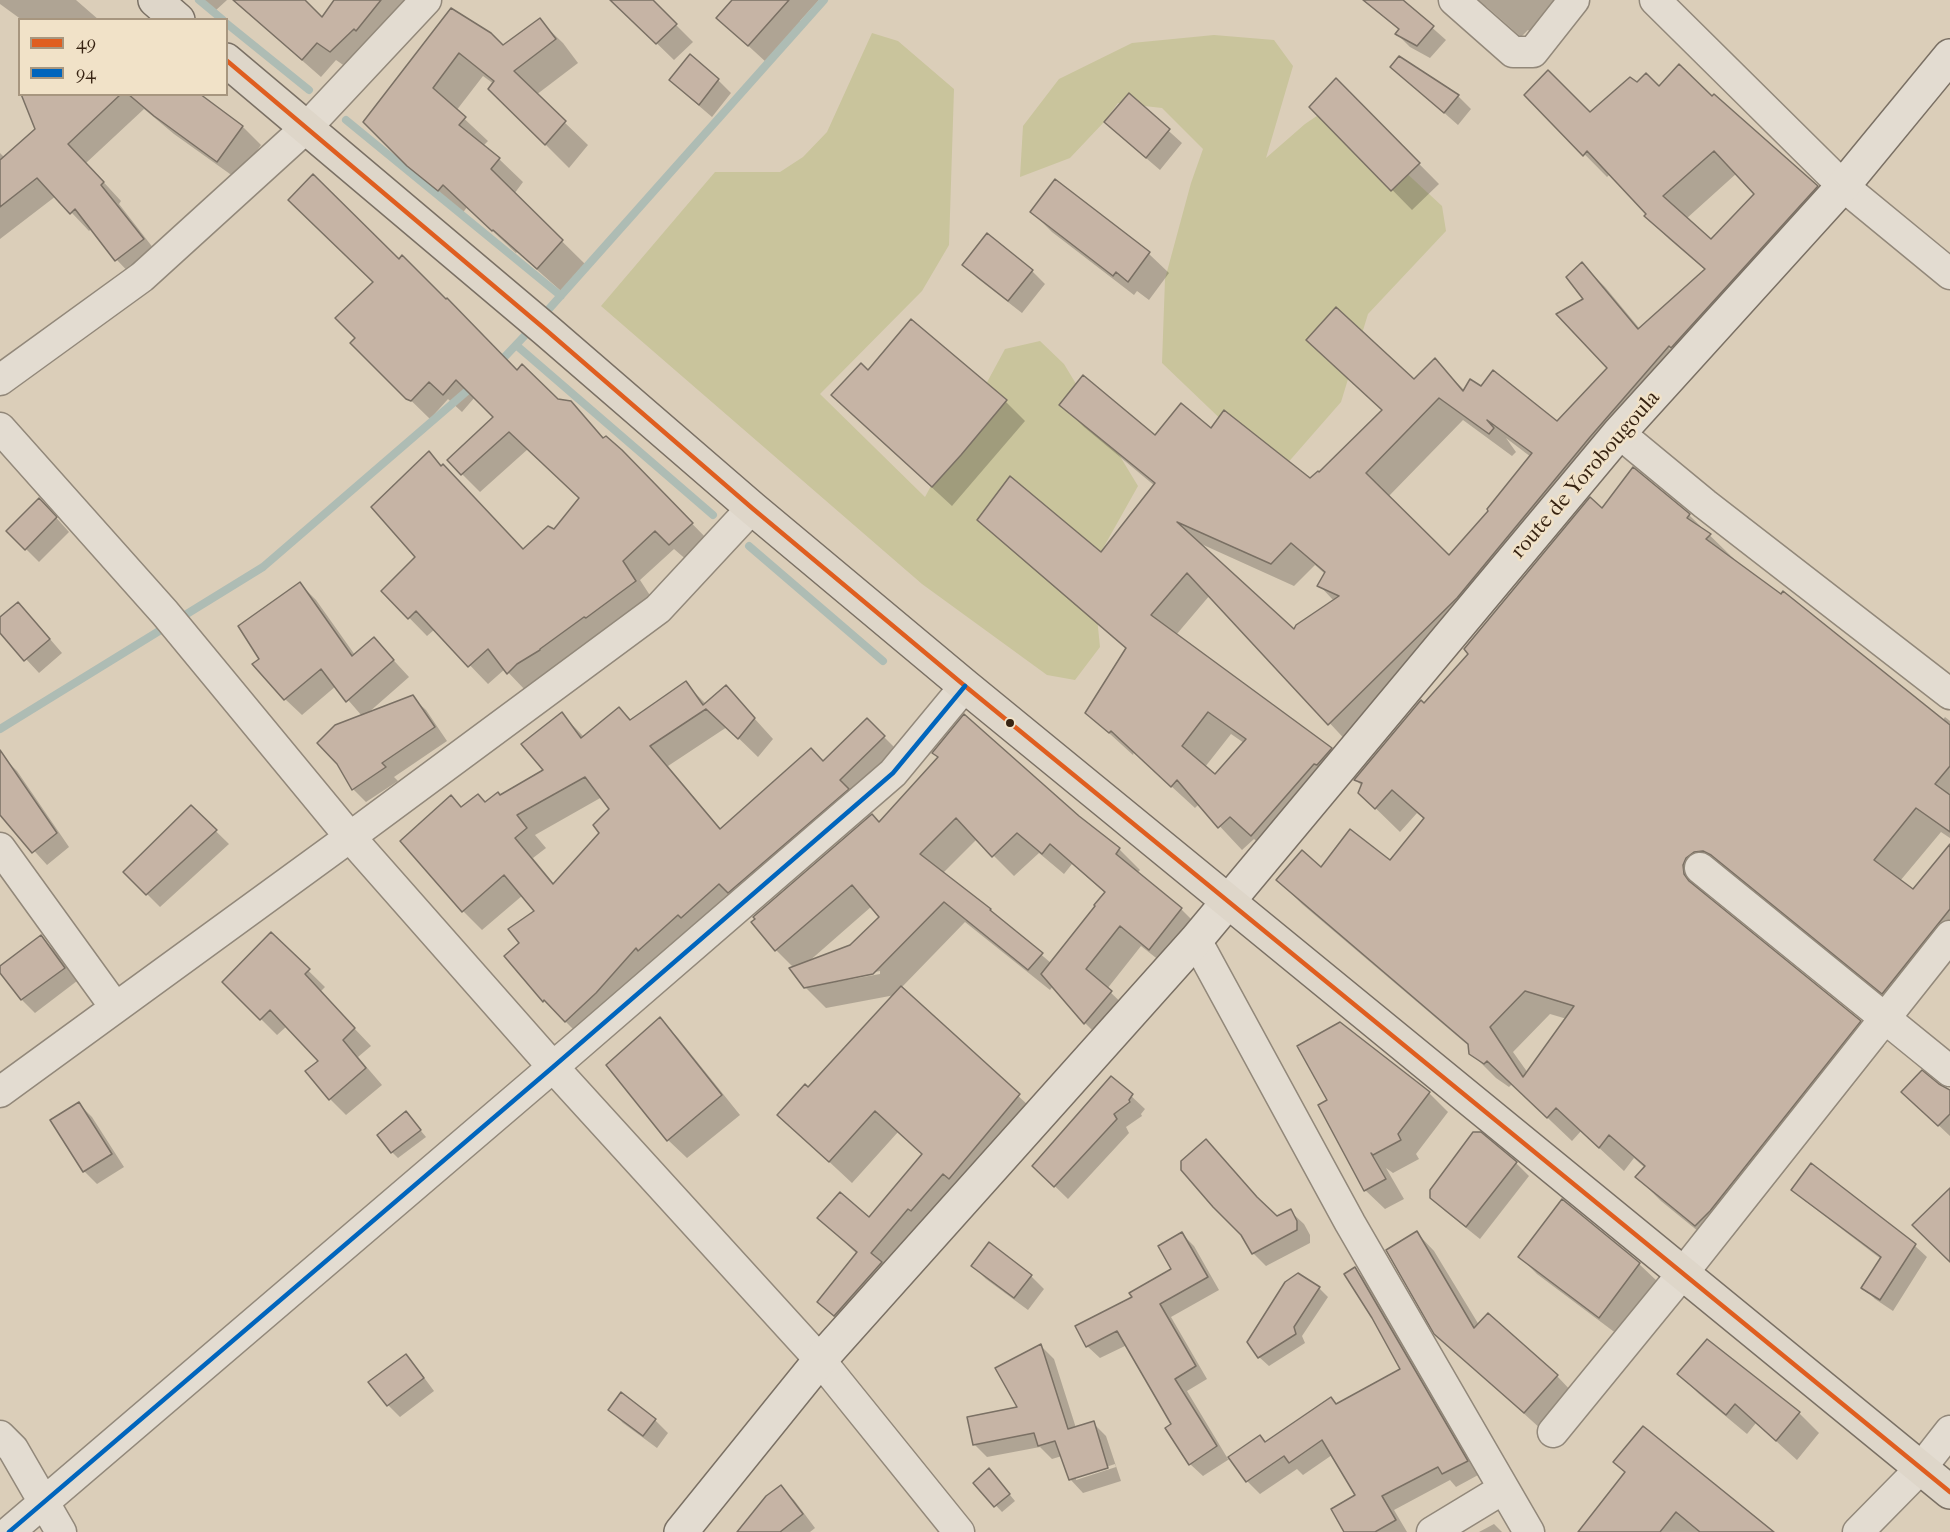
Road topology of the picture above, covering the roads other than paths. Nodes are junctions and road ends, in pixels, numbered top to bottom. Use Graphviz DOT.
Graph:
graph roads {
  1 [pos="155,0"];
  2 [pos="426,0"];
  3 [pos="1454,0"];
  4 [pos="1574,0"];
  5 [pos="1655,0"];
  6 [pos="176,18"];
  7 [pos="1950,56"];
  8 [pos="228,62"];
  9 [pos="307,127"];
  10 [pos="1843,186"];
  11 [pos="1950,274"];
  12 [pos="0,380"];
  13 [pos="0,428"];
  14 [pos="1619,434"];
  15 [pos="752,508"];
  16 [pos="965,686"];
  17 [pos="1950,694"];
  18 [pos="351,837"];
  19 [pos="0,848"];
  20 [pos="1700,868"];
  21 [pos="1228,901"];
  22 [pos="1950,936"];
  23 [pos="1196,940"];
  24 [pos="115,1007"];
  25 [pos="1885,1019"];
  26 [pos="553,1067"];
  27 [pos="1950,1071"];
  28 [pos="0,1092"];
  29 [pos="1683,1273"];
  30 [pos="820,1360"];
  31 [pos="1950,1431"];
  32 [pos="1553,1432"];
  33 [pos="0,1437"];
  34 [pos="1921,1468"];
  35 [pos="1503,1489"];
  36 [pos="1950,1491"];
  37 [pos="44,1502"];
  38 [pos="9,1532"];
  39 [pos="61,1532"];
  40 [pos="681,1532"];
  41 [pos="959,1532"];
  42 [pos="1432,1532"];
  43 [pos="1529,1532"];
  44 [pos="1858,1532"];
  1 -- 6 [label="main road"];
  2 -- 9 [label="street"];
  3 -- 4 [label="street"];
  5 -- 10 [label="street"];
  7 -- 10 [label="main road, route de Yorobougoula"];
  8 -- 9 [label="main road"];
  9 -- 12 [label="street"];
  9 -- 15 [label="main road"];
  10 -- 11 [label="street"];
  10 -- 14 [label="main road, route de Yorobougoula"];
  13 -- 18 [label="street"];
  14 -- 17 [label="street"];
  14 -- 21 [label="main road, route de Yorobougoula"];
  15 -- 16 [label="main road"];
  15 -- 18 [label="street"];
  16 -- 21 [label="main road"];
  16 -- 26 [label="street"];
  18 -- 24 [label="street"];
  18 -- 26 [label="street"];
  19 -- 24 [label="street"];
  20 -- 25 [label="street"];
  21 -- 23 [label="main road, route de Yorobougoula"];
  21 -- 29 [label="main road"];
  22 -- 25 [label="street"];
  23 -- 30 [label="main road, route de Yorobougoula"];
  23 -- 35 [label="street"];
  24 -- 28 [label="street"];
  25 -- 27 [label="street"];
  25 -- 29 [label="street"];
  26 -- 30 [label="street"];
  26 -- 37 [label="street"];
  29 -- 32 [label="street"];
  29 -- 34 [label="main road"];
  30 -- 40 [label="main road, route de Yorobougoula"];
  30 -- 41 [label="street"];
  31 -- 34 [label="street"];
  33 -- 37 [label="street"];
  34 -- 36 [label="main road"];
  34 -- 44 [label="street"];
  35 -- 42 [label="street"];
  35 -- 43 [label="street"];
  37 -- 38 [label="street"];
  37 -- 39 [label="street"];
}
